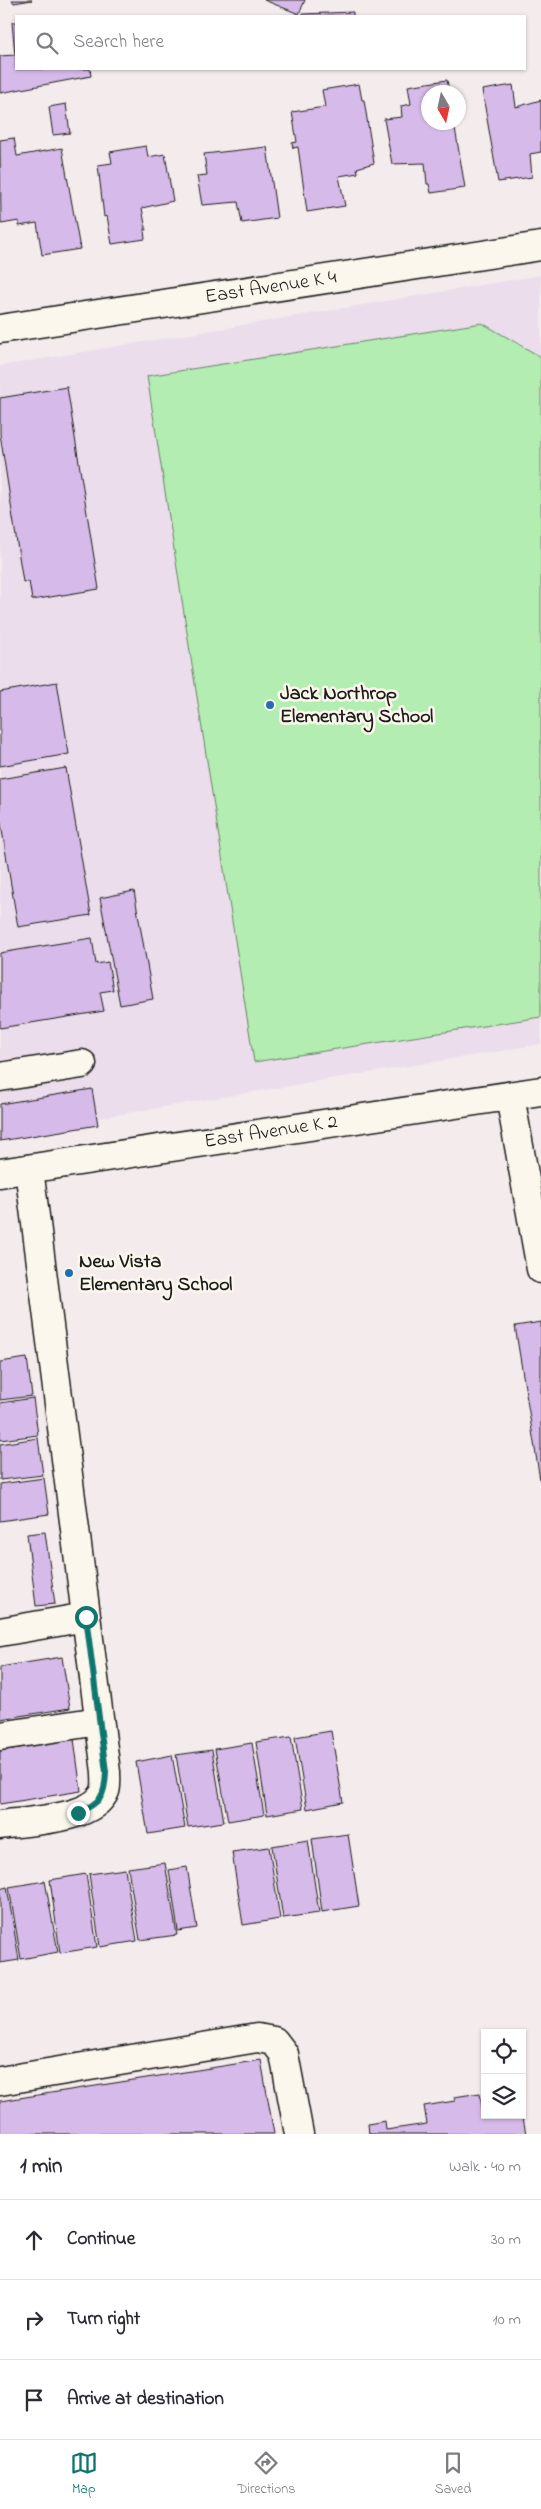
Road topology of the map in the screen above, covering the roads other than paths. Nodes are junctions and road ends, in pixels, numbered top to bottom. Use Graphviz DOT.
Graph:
graph roads {
  1 [pos="541,246"];
  2 [pos="0,329"];
  3 [pos="82,1064"];
  4 [pos="0,1077"];
  5 [pos="541,1091"];
  6 [pos="510,1096"];
  7 [pos="29,1169"];
  8 [pos="0,1174"];
  9 [pos="535,1208"];
  10 [pos="541,1269"];
  11 [pos="86,1617"];
  12 [pos="0,1632"];
  13 [pos="99,1721"];
  14 [pos="0,1736"];
  15 [pos="0,1825"];
  16 [pos="0,2081"];
  17 [pos="298,2134"];
  1 -- 2 [label="street, East Avenue K 4"];
  3 -- 4 [label="street"];
  5 -- 6 [label="street, East Avenue K 2"];
  6 -- 7 [label="street, East Avenue K 2"];
  6 -- 9 [label="street"];
  7 -- 8 [label="street, East Avenue K 2"];
  7 -- 11 [label="street"];
  9 -- 10 [label="street"];
  11 -- 12 [label="street"];
  11 -- 13 [label="street"];
  13 -- 14 [label="street"];
  13 -- 15 [label="street"];
  16 -- 17 [label="street"];
}
